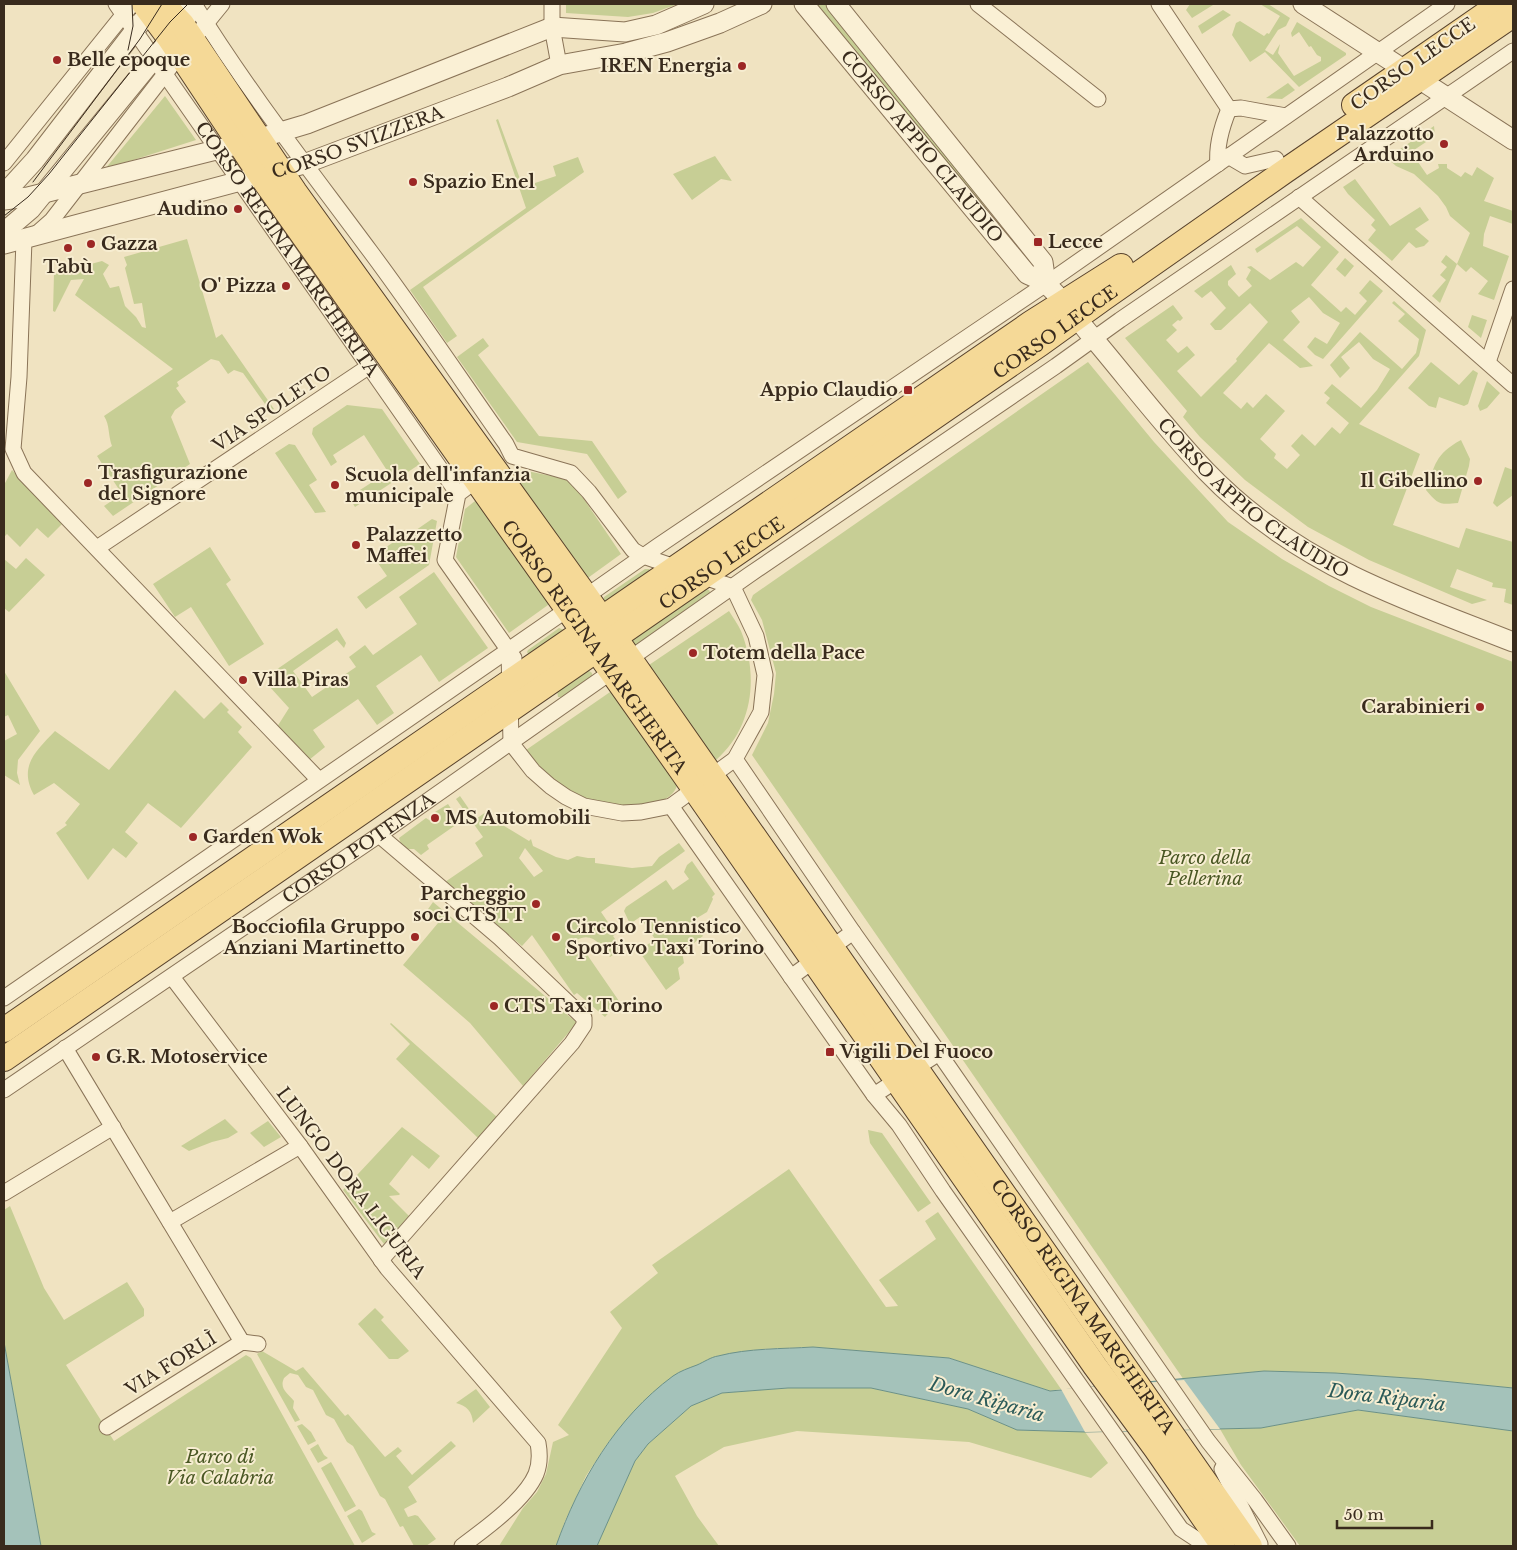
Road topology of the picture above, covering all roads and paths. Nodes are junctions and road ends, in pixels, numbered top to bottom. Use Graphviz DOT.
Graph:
graph roads {
  1 [pos="193,4"];
  2 [pos="222,4"];
  3 [pos="552,4"];
  4 [pos="704,4"];
  5 [pos="762,4"];
  6 [pos="804,4"];
  7 [pos="836,4"];
  8 [pos="978,4"];
  9 [pos="1159,4"];
  10 [pos="1303,4"];
  11 [pos="1447,4"];
  12 [pos="1500,4"];
  13 [pos="141,7"];
  14 [pos="1513,15"];
  15 [pos="552,27"];
  16 [pos="135,31"];
  17 [pos="186,36"];
  18 [pos="1513,50"];
  19 [pos="1378,52"];
  20 [pos="559,65"];
  21 [pos="159,66"];
  22 [pos="1413,75"];
  23 [pos="1446,97"];
  24 [pos="1098,99"];
  25 [pos="1230,109"];
  26 [pos="1286,116"];
  27 [pos="1513,140"];
  28 [pos="249,141"];
  29 [pos="1223,160"];
  30 [pos="1276,160"];
  31 [pos="4,162"];
  32 [pos="304,164"];
  33 [pos="261,176"];
  34 [pos="79,184"];
  35 [pos="44,193"];
  36 [pos="4,194"];
  37 [pos="1299,197"];
  38 [pos="4,200"];
  39 [pos="4,232"];
  40 [pos="27,239"];
  41 [pos="4,244"];
  42 [pos="1046,284"];
  43 [pos="1513,289"];
  44 [pos="1070,310"];
  45 [pos="1094,339"];
  46 [pos="1488,362"];
  47 [pos="368,367"];
  48 [pos="1513,385"];
  49 [pos="485,475"];
  50 [pos="97,548"];
  51 [pos="643,556"];
  52 [pos="677,567"];
  53 [pos="704,576"];
  54 [pos="733,587"];
  55 [pos="577,603"];
  56 [pos="592,625"];
  57 [pos="1513,642"];
  58 [pos="606,645"];
  59 [pos="508,650"];
  60 [pos="621,666"];
  61 [pos="517,676"];
  62 [pos="538,691"];
  63 [pos="510,711"];
  64 [pos="553,712"];
  65 [pos="511,743"];
  66 [pos="735,759"];
  67 [pos="319,780"];
  68 [pos="703,783"];
  69 [pos="671,806"];
  70 [pos="380,835"];
  71 [pos="853,932"];
  72 [pos="823,954"];
  73 [pos="172,976"];
  74 [pos="791,977"];
  75 [pos="5,993"];
  76 [pos="4,1030"];
  77 [pos="65,1048"];
  78 [pos="939,1053"];
  79 [pos="4,1059"];
  80 [pos="906,1074"];
  81 [pos="4,1090"];
  82 [pos="874,1096"];
  83 [pos="113,1127"];
  84 [pos="300,1146"];
  85 [pos="4,1193"];
  86 [pos="170,1222"];
  87 [pos="381,1260"];
  88 [pos="242,1342"];
  89 [pos="258,1344"];
  90 [pos="107,1427"];
  91 [pos="1208,1441"];
  92 [pos="462,1546"];
  93 [pos="1207,1546"];
  94 [pos="1223,1546"];
  95 [pos="1250,1546"];
  96 [pos="1261,1546"];
  97 [pos="1288,1546"];
  1 -- 17 [label="main road"];
  2 -- 17 [label="street"];
  3 -- 15 [label="street"];
  4 -- 15 [label="street, CORSO SVIZZERA"];
  5 -- 20 [label="street, CORSO SVIZZERA"];
  6 -- 42 [label="street, CORSO APPIO CLAUDIO"];
  7 -- 42 [label="street, CORSO APPIO CLAUDIO"];
  8 -- 24 [label="street"];
  9 -- 25 [label="street"];
  10 -- 19 [label="street"];
  11 -- 19 [label="street, CORSO LECCE"];
  12 -- 22 [label="main road, CORSO LECCE"];
  13 -- 16 [label="street"];
  13 -- 17 [label="main road, CORSO REGINA MARGHERITA"];
  13 -- 31 [label="street"];
  14 -- 22 [label="main road, CORSO LECCE"];
  15 -- 20 [label="street"];
  15 -- 28 [label="street, CORSO SVIZZERA"];
  16 -- 21 [label="street, CORSO REGINA MARGHERITA"];
  16 -- 36 [label="street"];
  17 -- 21 [label="street"];
  17 -- 28 [label="main road, CORSO REGINA MARGHERITA"];
  17 -- 28 [label="street, CORSO REGINA MARGHERITA"];
  18 -- 23 [label="street, CORSO LECCE"];
  19 -- 22 [label="street"];
  19 -- 26 [label="street, CORSO LECCE"];
  20 -- 32 [label="street, CORSO SVIZZERA"];
  21 -- 28 [label="street, CORSO REGINA MARGHERITA"];
  21 -- 34 [label="street"];
  21 -- 35 [label="street"];
  22 -- 23 [label="street"];
  22 -- 30 [label="main road, CORSO LECCE"];
  22 -- 44 [label="main road, CORSO LECCE"];
  23 -- 27 [label="street"];
  23 -- 37 [label="street, CORSO LECCE"];
  25 -- 26 [label="street"];
  25 -- 29 [label="street"];
  26 -- 29 [label="street, CORSO LECCE"];
  28 -- 32 [label="street, CORSO REGINA MARGHERITA"];
  28 -- 33 [label="main road, CORSO REGINA MARGHERITA"];
  28 -- 34 [label="street, CORSO SVIZZERA"];
  29 -- 30 [label="street, CORSO LECCE"];
  29 -- 42 [label="street, CORSO LECCE"];
  30 -- 44 [label="main road, CORSO LECCE"];
  32 -- 33 [label="street, CORSO SVIZZERA"];
  32 -- 49 [label="street, CORSO REGINA MARGHERITA"];
  33 -- 40 [label="street, CORSO SVIZZERA"];
  33 -- 47 [label="street, CORSO REGINA MARGHERITA"];
  33 -- 49 [label="main road, CORSO REGINA MARGHERITA"];
  34 -- 35 [label="street, CORSO SVIZZERA"];
  34 -- 40 [label="street"];
  35 -- 38 [label="street, CORSO SVIZZERA"];
  35 -- 39 [label="street"];
  37 -- 45 [label="street, CORSO LECCE"];
  37 -- 46 [label="street"];
  40 -- 41 [label="street, CORSO SVIZZERA"];
  40 -- 50 [label="street"];
  42 -- 44 [label="street, CORSO APPIO CLAUDIO"];
  42 -- 51 [label="street, CORSO LECCE"];
  43 -- 46 [label="street"];
  44 -- 45 [label="street, CORSO APPIO CLAUDIO"];
  44 -- 52 [label="main road, CORSO LECCE"];
  44 -- 53 [label="main road, CORSO LECCE"];
  45 -- 54 [label="street, CORSO LECCE"];
  45 -- 57 [label="street, CORSO APPIO CLAUDIO"];
  46 -- 48 [label="street"];
  47 -- 49 [label="street, CORSO REGINA MARGHERITA"];
  47 -- 50 [label="street, VIA SPOLETO"];
  49 -- 51 [label="street"];
  49 -- 55 [label="main road, CORSO REGINA MARGHERITA"];
  49 -- 59 [label="street"];
  50 -- 67 [label="street"];
  51 -- 52 [label="street"];
  51 -- 55 [label="street, CORSO LECCE"];
  52 -- 53 [label="street"];
  52 -- 56 [label="main road, CORSO LECCE"];
  53 -- 54 [label="street"];
  53 -- 58 [label="main road, CORSO LECCE"];
  54 -- 60 [label="street, CORSO LECCE"];
  54 -- 66 [label="street, CORSO REGINA MARGHERITA"];
  55 -- 56 [label="main road, CORSO REGINA MARGHERITA"];
  55 -- 59 [label="street"];
  56 -- 58 [label="main road, CORSO REGINA MARGHERITA"];
  56 -- 61 [label="main road"];
  58 -- 60 [label="main road, CORSO REGINA MARGHERITA"];
  58 -- 62 [label="main road, CORSO POTENZA"];
  59 -- 61 [label="street"];
  59 -- 67 [label="street"];
  60 -- 64 [label="street, CORSO POTENZA"];
  60 -- 68 [label="main road, CORSO REGINA MARGHERITA"];
  61 -- 62 [label="street"];
  61 -- 63 [label="street"];
  61 -- 76 [label="main road"];
  62 -- 63 [label="main road, CORSO POTENZA"];
  62 -- 64 [label="street"];
  63 -- 65 [label="street"];
  63 -- 79 [label="main road, CORSO POTENZA"];
  64 -- 65 [label="street, CORSO POTENZA"];
  65 -- 69 [label="street, CORSO REGINA MARGHERITA"];
  65 -- 70 [label="street, CORSO POTENZA"];
  66 -- 68 [label="street, CORSO REGINA MARGHERITA"];
  66 -- 71 [label="street, CORSO REGINA MARGHERITA"];
  67 -- 75 [label="street"];
  68 -- 69 [label="street, CORSO REGINA MARGHERITA"];
  68 -- 72 [label="main road, CORSO REGINA MARGHERITA"];
  69 -- 74 [label="street"];
  70 -- 73 [label="street, CORSO POTENZA"];
  70 -- 87 [label="street"];
  71 -- 72 [label="street"];
  71 -- 78 [label="street, CORSO REGINA MARGHERITA"];
  72 -- 74 [label="street"];
  72 -- 80 [label="main road, CORSO REGINA MARGHERITA"];
  73 -- 77 [label="street, CORSO POTENZA"];
  73 -- 84 [label="street, LUNGO DORA LIGURIA"];
  74 -- 82 [label="street"];
  77 -- 81 [label="street, CORSO POTENZA"];
  77 -- 83 [label="street"];
  78 -- 80 [label="street"];
  78 -- 91 [label="street, CORSO REGINA MARGHERITA"];
  80 -- 82 [label="street"];
  80 -- 94 [label="main road, CORSO REGINA MARGHERITA"];
  80 -- 95 [label="main road, CORSO REGINA MARGHERITA"];
  82 -- 93 [label="street"];
  83 -- 85 [label="street"];
  83 -- 86 [label="street"];
  84 -- 86 [label="street"];
  84 -- 87 [label="street, LUNGO DORA LIGURIA"];
  86 -- 88 [label="street"];
  87 -- 92 [label="street, LUNGO DORA LIGURIA"];
  88 -- 89 [label="street, VIA FORLÌ"];
  88 -- 90 [label="street, VIA FORLÌ"];
  91 -- 96 [label="street, CORSO REGINA MARGHERITA"];
  91 -- 97 [label="street, CORSO REGINA MARGHERITA"];
}
